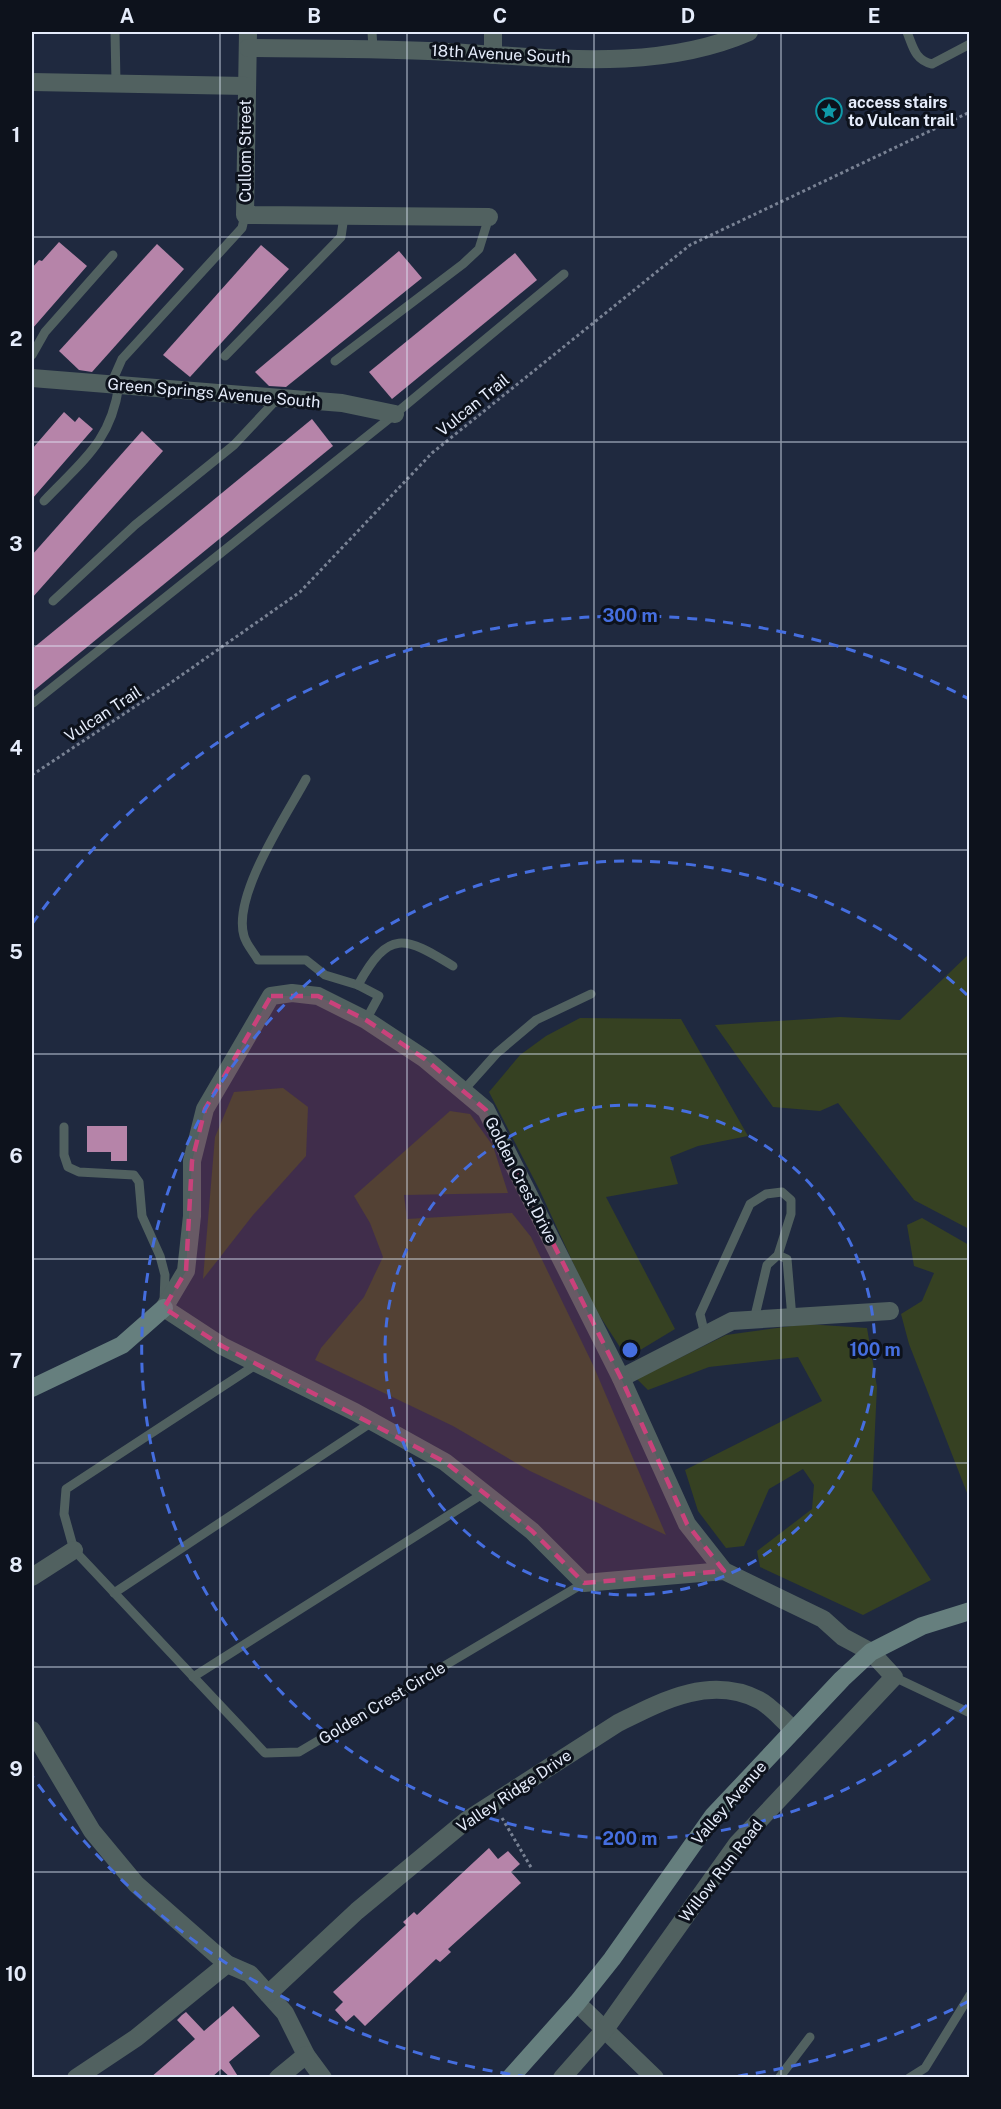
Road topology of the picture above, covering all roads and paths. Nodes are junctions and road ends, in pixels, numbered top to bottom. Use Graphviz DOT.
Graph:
graph roads {
  1 [pos="116,32"];
  2 [pos="493,32"];
  3 [pos="749,32"];
  4 [pos="907,32"];
  5 [pos="248,40"];
  6 [pos="373,40"];
  7 [pos="969,44"];
  8 [pos="493,55"];
  9 [pos="32,82"];
  10 [pos="116,83"];
  11 [pos="246,86"];
  12 [pos="969,112"];
  13 [pos="245,215"];
  14 [pos="344,216"];
  15 [pos="489,218"];
  16 [pos="113,255"];
  17 [pos="564,274"];
  18 [pos="32,355"];
  19 [pos="225,356"];
  20 [pos="335,361"];
  21 [pos="32,378"];
  22 [pos="115,385"];
  23 [pos="278,398"];
  24 [pos="395,414"];
  25 [pos="44,501"];
  26 [pos="53,602"];
  27 [pos="33,703"];
  28 [pos="32,775"];
  29 [pos="306,780"];
  30 [pos="453,966"];
  31 [pos="358,985"];
  32 [pos="591,994"];
  33 [pos="366,1020"];
  34 [pos="463,1091"];
  35 [pos="63,1127"];
  36 [pos="778,1255"];
  37 [pos="164,1308"];
  38 [pos="890,1311"];
  39 [pos="792,1318"];
  40 [pos="754,1320"];
  41 [pos="705,1335"];
  42 [pos="258,1364"];
  43 [pos="621,1378"];
  44 [pos="32,1388"];
  45 [pos="373,1422"];
  46 [pos="484,1493"];
  47 [pos="74,1550"];
  48 [pos="724,1571"];
  49 [pos="32,1577"];
  50 [pos="584,1583"];
  51 [pos="114,1593"];
  52 [pos="969,1611"];
  53 [pos="871,1652"];
  54 [pos="193,1677"];
  55 [pos="894,1677"];
  56 [pos="969,1713"];
  57 [pos="32,1730"];
  58 [pos="794,1730"];
  59 [pos="494,1803"];
  60 [pos="532,1869"];
  61 [pos="227,1964"];
  62 [pos="268,1994"];
  63 [pos="969,1995"];
  64 [pos="577,2003"];
  65 [pos="606,2028"];
  66 [pos="810,2037"];
  67 [pos="306,2055"];
  68 [pos="76,2078"];
  69 [pos="278,2078"];
  70 [pos="323,2078"];
  71 [pos="510,2078"];
  72 [pos="562,2078"];
  73 [pos="655,2078"];
  74 [pos="779,2078"];
  75 [pos="909,2078"];
  1 -- 10 [label="lane"];
  2 -- 8 [label="street"];
  3 -- 8 [label="street, 18th Avenue South"];
  4 -- 7 [label="lane"];
  5 -- 6 [label="street, 18th Avenue South"];
  5 -- 11 [label="street, Cullom Street"];
  6 -- 8 [label="street, 18th Avenue South"];
  9 -- 10 [label="street"];
  10 -- 11 [label="street"];
  11 -- 13 [label="street, Cullom Street"];
  12 -- 28 [label="path, Vulcan Trail"];
  13 -- 14 [label="street"];
  13 -- 22 [label="lane"];
  14 -- 15 [label="street"];
  14 -- 19 [label="lane"];
  15 -- 20 [label="lane"];
  16 -- 18 [label="lane"];
  17 -- 24 [label="lane"];
  21 -- 22 [label="street, Green Springs Avenue South"];
  22 -- 23 [label="street, Green Springs Avenue South"];
  22 -- 25 [label="lane"];
  23 -- 24 [label="street, Green Springs Avenue South"];
  23 -- 26 [label="lane"];
  24 -- 27 [label="lane"];
  29 -- 31 [label="lane"];
  30 -- 31 [label="lane"];
  31 -- 33 [label="lane"];
  32 -- 34 [label="lane"];
  33 -- 34 [label="street, Golden Crest Drive"];
  33 -- 37 [label="street, Golden Crest Drive"];
  34 -- 43 [label="street, Golden Crest Drive"];
  35 -- 37 [label="lane"];
  36 -- 39 [label="lane"];
  36 -- 40 [label="lane"];
  36 -- 41 [label="lane"];
  37 -- 42 [label="street"];
  37 -- 44 [label="main road"];
  38 -- 39 [label="street"];
  39 -- 40 [label="street"];
  40 -- 41 [label="street"];
  41 -- 43 [label="street"];
  42 -- 45 [label="street"];
  42 -- 47 [label="lane, Golden Crest Circle"];
  43 -- 48 [label="street, Golden Crest Drive"];
  45 -- 46 [label="street"];
  45 -- 51 [label="lane"];
  46 -- 50 [label="street"];
  46 -- 54 [label="lane"];
  47 -- 49 [label="street"];
  47 -- 51 [label="lane, Golden Crest Circle"];
  48 -- 50 [label="street, Golden Crest Circle"];
  48 -- 53 [label="street, Golden Crest Drive"];
  50 -- 54 [label="lane, Golden Crest Circle"];
  51 -- 54 [label="lane, Golden Crest Circle"];
  52 -- 53 [label="main road, Valley Avenue"];
  53 -- 55 [label="street, Golden Crest Drive"];
  53 -- 58 [label="main road, Valley Avenue"];
  55 -- 56 [label="lane"];
  55 -- 65 [label="street, Willow Run Road"];
  57 -- 61 [label="street"];
  58 -- 59 [label="street, Valley Ridge Drive"];
  58 -- 64 [label="main road, Valley Avenue"];
  59 -- 60 [label="path"];
  59 -- 62 [label="street, Valley Ridge Drive"];
  61 -- 62 [label="street"];
  61 -- 68 [label="street"];
  62 -- 67 [label="street"];
  63 -- 75 [label="lane"];
  64 -- 65 [label="street"];
  64 -- 71 [label="main road, Valley Avenue"];
  65 -- 72 [label="street, Willow Run Road"];
  65 -- 73 [label="street"];
  66 -- 74 [label="lane"];
  67 -- 69 [label="street"];
  67 -- 70 [label="street"];
}
